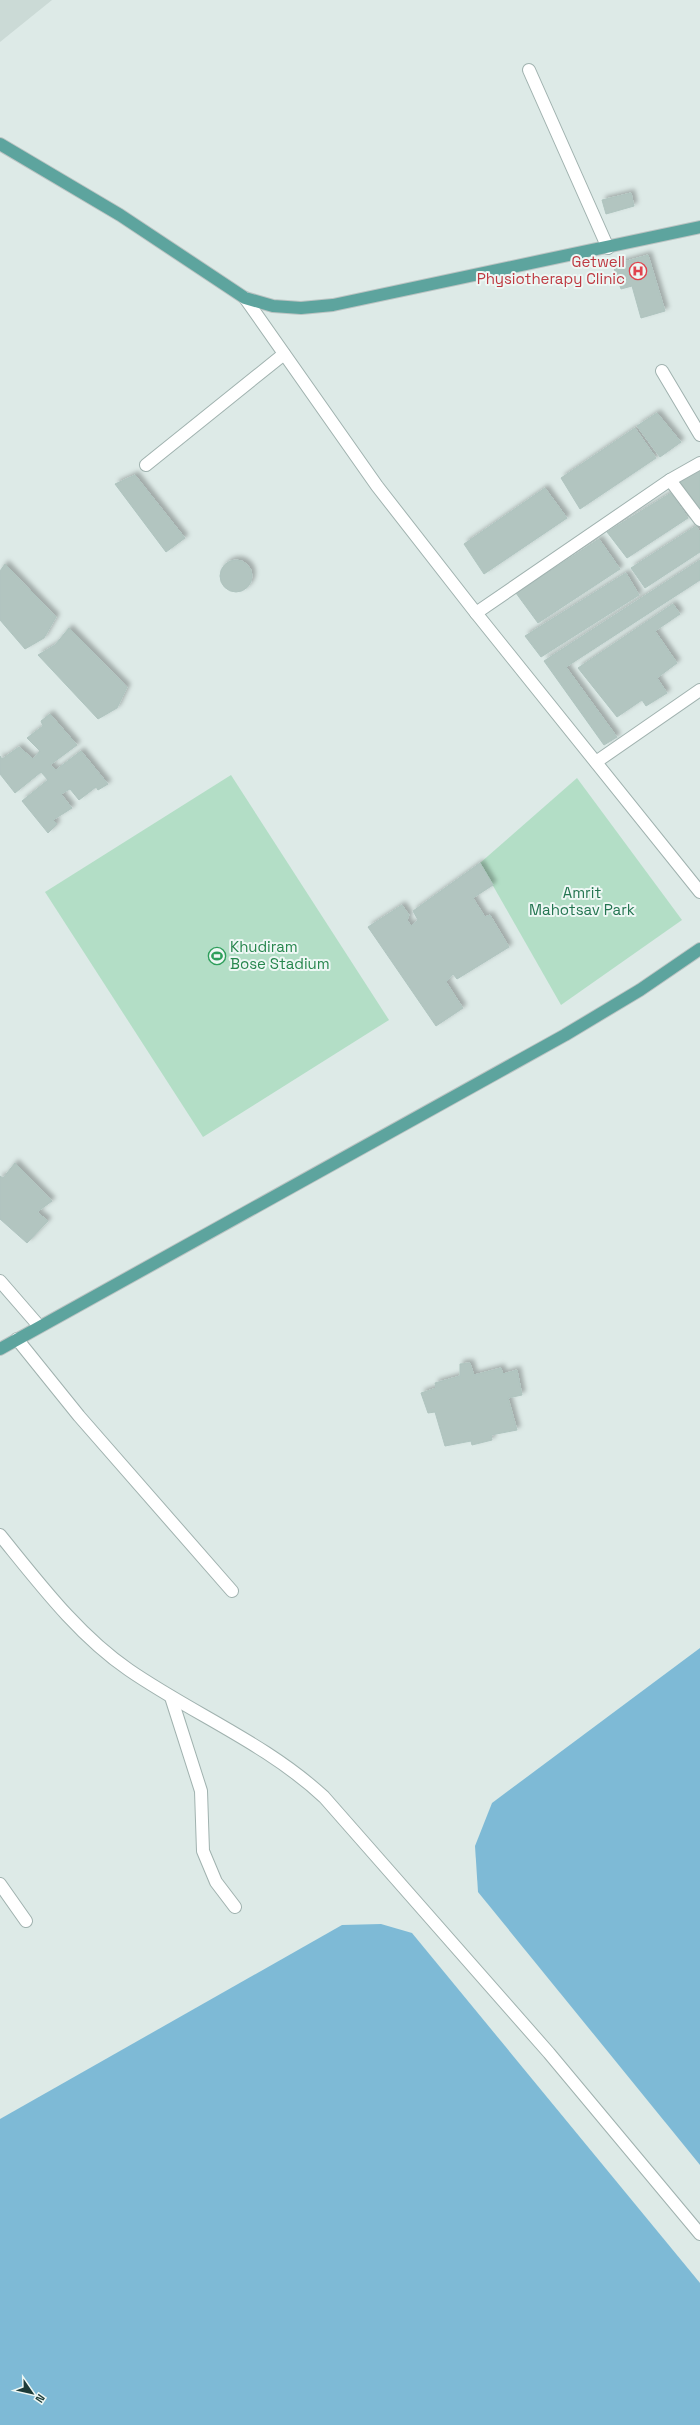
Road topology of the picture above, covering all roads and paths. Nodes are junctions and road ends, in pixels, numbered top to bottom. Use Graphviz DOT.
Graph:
graph roads {
  1 [pos="529,70"];
  2 [pos="0,144"];
  3 [pos="700,228"];
  4 [pos="608,248"];
  5 [pos="245,298"];
  6 [pos="284,354"];
  7 [pos="662,371"];
  8 [pos="700,435"];
  9 [pos="700,463"];
  10 [pos="146,465"];
  11 [pos="670,480"];
  12 [pos="700,520"];
  13 [pos="476,613"];
  14 [pos="700,690"];
  15 [pos="596,762"];
  16 [pos="700,892"];
  17 [pos="700,949"];
  18 [pos="0,1281"];
  19 [pos="39,1326"];
  20 [pos="17,1339"];
  21 [pos="0,1348"];
  22 [pos="0,1535"];
  23 [pos="232,1591"];
  24 [pos="171,1697"];
  25 [pos="0,1884"];
  26 [pos="235,1907"];
  27 [pos="26,1921"];
  28 [pos="700,2234"];
  1 -- 4 [label="street"];
  2 -- 5 [label="main road"];
  3 -- 4 [label="main road"];
  4 -- 5 [label="main road"];
  5 -- 6 [label="street"];
  6 -- 10 [label="street"];
  6 -- 13 [label="street"];
  7 -- 8 [label="street"];
  9 -- 11 [label="street"];
  11 -- 12 [label="street"];
  11 -- 13 [label="street"];
  13 -- 15 [label="street"];
  14 -- 15 [label="street"];
  15 -- 16 [label="street"];
  17 -- 19 [label="main road"];
  18 -- 19 [label="street"];
  19 -- 20 [label="main road"];
  20 -- 21 [label="main road"];
  20 -- 23 [label="street"];
  22 -- 24 [label="street"];
  24 -- 26 [label="street"];
  24 -- 28 [label="street"];
  25 -- 27 [label="street"];
}
